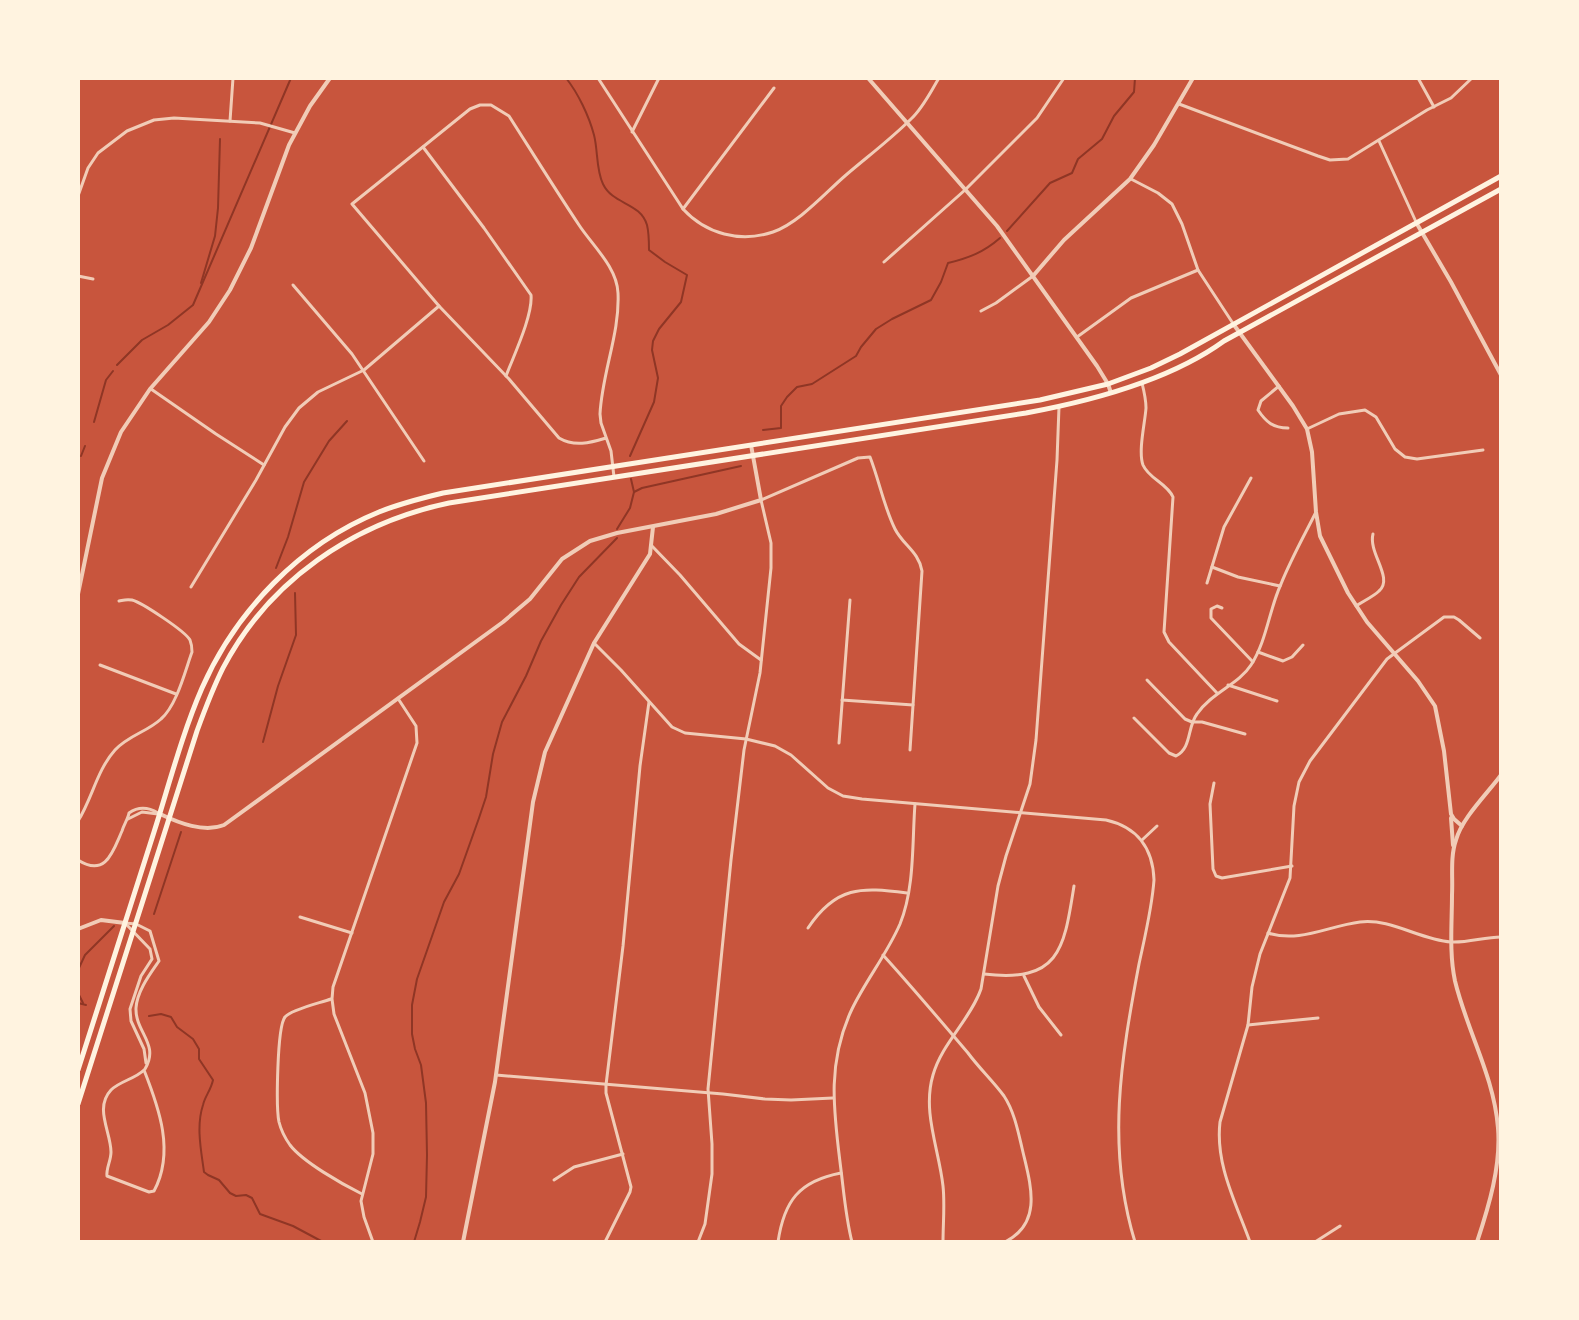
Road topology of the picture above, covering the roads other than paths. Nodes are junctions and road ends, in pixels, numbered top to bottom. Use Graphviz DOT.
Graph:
graph roads {
  1 [pos="233,78"];
  2 [pos="330,78"];
  3 [pos="598,78"];
  4 [pos="659,78"];
  5 [pos="868,78"];
  6 [pos="939,78"];
  7 [pos="1064,78"];
  8 [pos="1193,78"];
  9 [pos="1418,78"];
  10 [pos="1472,78"];
  11 [pos="774,88"];
  12 [pos="1179,104"];
  13 [pos="1434,107"];
  14 [pos="230,121"];
  15 [pos="906,123"];
  16 [pos="632,132"];
  17 [pos="295,133"];
  18 [pos="1379,141"];
  19 [pos="423,146"];
  20 [pos="1501,176"];
  21 [pos="1130,179"];
  22 [pos="1501,189"];
  23 [pos="965,190"];
  24 [pos="78,196"];
  25 [pos="683,209"];
  26 [pos="1417,224"];
  27 [pos="1422,233"];
  28 [pos="884,262"];
  29 [pos="1198,270"];
  30 [pos="78,276"];
  31 [pos="1033,276"];
  32 [pos="93,279"];
  33 [pos="293,285"];
  34 [pos="439,306"];
  35 [pos="981,311"];
  36 [pos="1234,325"];
  37 [pos="1239,333"];
  38 [pos="1077,337"];
  39 [pos="364,370"];
  40 [pos="1501,375"];
  41 [pos="506,376"];
  42 [pos="1142,383"];
  43 [pos="1108,384"];
  44 [pos="1279,386"];
  45 [pos="150,389"];
  46 [pos="1111,393"];
  47 [pos="1059,407"];
  48 [pos="1288,428"];
  49 [pos="1307,429"];
  50 [pos="606,438"];
  51 [pos="751,445"];
  52 [pos="1483,450"];
  53 [pos="753,455"];
  54 [pos="424,461"];
  55 [pos="264,465"];
  56 [pos="612,467"];
  57 [pos="614,477"];
  58 [pos="1251,478"];
  59 [pos="761,500"];
  60 [pos="1316,512"];
  61 [pos="653,527"];
  62 [pos="1373,534"];
  63 [pos="651,545"];
  64 [pos="81,563"];
  65 [pos="1212,567"];
  66 [pos="1207,583"];
  67 [pos="1280,586"];
  68 [pos="191,587"];
  69 [pos="78,594"];
  70 [pos="850,600"];
  71 [pos="119,601"];
  72 [pos="1356,606"];
  73 [pos="1222,608"];
  74 [pos="1480,638"];
  75 [pos="594,643"];
  76 [pos="1303,645"];
  77 [pos="1258,652"];
  78 [pos="1394,654"];
  79 [pos="761,660"];
  80 [pos="1253,662"];
  81 [pos="100,665"];
  82 [pos="1147,680"];
  83 [pos="1228,685"];
  84 [pos="1217,693"];
  85 [pos="176,694"];
  86 [pos="398,699"];
  87 [pos="842,700"];
  88 [pos="1277,701"];
  89 [pos="649,702"];
  90 [pos="913,705"];
  91 [pos="1134,718"];
  92 [pos="1192,722"];
  93 [pos="1245,734"];
  94 [pos="746,739"];
  95 [pos="839,743"];
  96 [pos="910,750"];
  97 [pos="1501,775"];
  98 [pos="1214,783"];
  99 [pos="915,804"];
  100 [pos="1451,811"];
  101 [pos="1022,812"];
  102 [pos="160,814"];
  103 [pos="170,819"];
  104 [pos="78,821"];
  105 [pos="1157,826"];
  106 [pos="1462,826"];
  107 [pos="1142,840"];
  108 [pos="1453,849"];
  109 [pos="78,860"];
  110 [pos="1292,866"];
  111 [pos="1074,886"];
  112 [pos="907,893"];
  113 [pos="300,917"];
  114 [pos="125,923"];
  115 [pos="135,928"];
  116 [pos="808,928"];
  117 [pos="78,929"];
  118 [pos="352,933"];
  119 [pos="1268,933"];
  120 [pos="1501,937"];
  121 [pos="1452,942"];
  122 [pos="883,955"];
  123 [pos="984,974"];
  124 [pos="1024,976"];
  125 [pos="332,999"];
  126 [pos="1318,1018"];
  127 [pos="1248,1025"];
  128 [pos="1061,1035"];
  129 [pos="954,1036"];
  130 [pos="78,1070"];
  131 [pos="144,1070"];
  132 [pos="496,1075"];
  133 [pos="606,1085"];
  134 [pos="708,1093"];
  135 [pos="833,1098"];
  136 [pos="78,1104"];
  137 [pos="623,1154"];
  138 [pos="1497,1158"];
  139 [pos="1501,1167"];
  140 [pos="841,1173"];
  141 [pos="554,1180"];
  142 [pos="1493,1184"];
  143 [pos="1501,1186"];
  144 [pos="362,1194"];
  145 [pos="1340,1226"];
  146 [pos="373,1242"];
  147 [pos="463,1242"];
  148 [pos="605,1242"];
  149 [pos="698,1242"];
  150 [pos="778,1242"];
  151 [pos="852,1242"];
  152 [pos="943,1242"];
  153 [pos="1005,1242"];
  154 [pos="1135,1242"];
  155 [pos="1250,1242"];
  156 [pos="1315,1242"];
  157 [pos="1477,1242"];
  1 -- 14 [label="street"];
  2 -- 17 [label="street"];
  3 -- 16 [label="street"];
  4 -- 16 [label="street"];
  5 -- 15 [label="street"];
  6 -- 15 [label="street"];
  7 -- 23 [label="street"];
  8 -- 12 [label="street"];
  9 -- 13 [label="street"];
  10 -- 13 [label="street"];
  11 -- 25 [label="street"];
  12 -- 18 [label="street"];
  12 -- 21 [label="street"];
  13 -- 18 [label="street"];
  14 -- 17 [label="street"];
  14 -- 24 [label="street"];
  15 -- 23 [label="street"];
  15 -- 25 [label="street"];
  16 -- 25 [label="street"];
  17 -- 45 [label="street"];
  18 -- 26 [label="street"];
  19 -- 34 [label="street"];
  19 -- 41 [label="street"];
  19 -- 50 [label="street"];
  20 -- 26 [label="main road"];
  21 -- 29 [label="street"];
  21 -- 31 [label="street"];
  22 -- 27 [label="main road"];
  23 -- 28 [label="street"];
  23 -- 31 [label="street"];
  26 -- 27 [label="street"];
  26 -- 36 [label="main road"];
  27 -- 37 [label="main road"];
  27 -- 40 [label="street"];
  29 -- 36 [label="street"];
  29 -- 38 [label="street"];
  30 -- 32 [label="street"];
  31 -- 35 [label="street"];
  31 -- 38 [label="street"];
  33 -- 39 [label="street"];
  34 -- 39 [label="street"];
  34 -- 41 [label="street"];
  36 -- 37 [label="street"];
  36 -- 43 [label="main road"];
  37 -- 42 [label="main road"];
  37 -- 44 [label="street"];
  38 -- 43 [label="street"];
  39 -- 54 [label="street"];
  39 -- 55 [label="street"];
  41 -- 50 [label="street"];
  42 -- 46 [label="main road"];
  42 -- 84 [label="street"];
  43 -- 46 [label="street"];
  43 -- 51 [label="main road"];
  44 -- 48 [label="street"];
  44 -- 49 [label="street"];
  45 -- 55 [label="street"];
  45 -- 64 [label="street"];
  46 -- 47 [label="main road"];
  47 -- 53 [label="main road"];
  47 -- 101 [label="street"];
  49 -- 52 [label="street"];
  49 -- 60 [label="street"];
  50 -- 56 [label="street"];
  51 -- 53 [label="street"];
  51 -- 56 [label="main road"];
  53 -- 57 [label="main road"];
  53 -- 59 [label="street"];
  55 -- 68 [label="street"];
  56 -- 57 [label="street"];
  56 -- 102 [label="main road"];
  57 -- 103 [label="main road"];
  58 -- 65 [label="street"];
  59 -- 61 [label="street"];
  59 -- 79 [label="street"];
  59 -- 90 [label="street"];
  60 -- 67 [label="street"];
  60 -- 72 [label="street"];
  61 -- 63 [label="street"];
  61 -- 86 [label="street"];
  62 -- 72 [label="street"];
  63 -- 75 [label="street"];
  63 -- 79 [label="street"];
  64 -- 69 [label="street"];
  65 -- 66 [label="street"];
  65 -- 67 [label="street"];
  67 -- 77 [label="street"];
  70 -- 87 [label="street"];
  71 -- 85 [label="street"];
  72 -- 78 [label="street"];
  73 -- 80 [label="street"];
  74 -- 78 [label="street"];
  75 -- 89 [label="street"];
  75 -- 132 [label="street"];
  76 -- 77 [label="street"];
  77 -- 80 [label="street"];
  78 -- 100 [label="street"];
  78 -- 110 [label="street"];
  79 -- 94 [label="street"];
  80 -- 83 [label="street"];
  81 -- 85 [label="street"];
  82 -- 92 [label="street"];
  83 -- 84 [label="street"];
  83 -- 88 [label="street"];
  84 -- 92 [label="street"];
  85 -- 104 [label="street"];
  86 -- 103 [label="street"];
  86 -- 118 [label="street"];
  87 -- 90 [label="street"];
  87 -- 95 [label="street"];
  89 -- 94 [label="street"];
  89 -- 133 [label="street"];
  90 -- 96 [label="street"];
  91 -- 92 [label="street"];
  92 -- 93 [label="street"];
  94 -- 99 [label="street"];
  94 -- 134 [label="street"];
  97 -- 106 [label="street"];
  98 -- 110 [label="street"];
  99 -- 101 [label="street"];
  99 -- 112 [label="street"];
  100 -- 106 [label="street"];
  100 -- 108 [label="street"];
  101 -- 107 [label="street"];
  101 -- 123 [label="street"];
  102 -- 103 [label="street"];
  102 -- 109 [label="street"];
  102 -- 114 [label="main road"];
  103 -- 115 [label="main road"];
  105 -- 107 [label="street"];
  106 -- 108 [label="street"];
  107 -- 154 [label="street"];
  108 -- 121 [label="street"];
  110 -- 119 [label="street"];
  111 -- 124 [label="street"];
  112 -- 116 [label="street"];
  112 -- 122 [label="street"];
  113 -- 118 [label="street"];
  114 -- 115 [label="street"];
  114 -- 117 [label="street"];
  114 -- 130 [label="main road"];
  115 -- 131 [label="street"];
  115 -- 131 [label="street"];
  115 -- 136 [label="main road"];
  118 -- 125 [label="street"];
  119 -- 121 [label="street"];
  119 -- 127 [label="street"];
  120 -- 121 [label="street"];
  121 -- 138 [label="street"];
  122 -- 129 [label="street"];
  122 -- 135 [label="street"];
  123 -- 124 [label="street"];
  123 -- 129 [label="street"];
  124 -- 128 [label="street"];
  125 -- 144 [label="street"];
  125 -- 144 [label="street"];
  126 -- 127 [label="street"];
  127 -- 155 [label="street"];
  129 -- 152 [label="street"];
  129 -- 153 [label="street"];
  131 -- 131 [label="street"];
  132 -- 133 [label="street"];
  132 -- 147 [label="street"];
  133 -- 134 [label="street"];
  133 -- 137 [label="street"];
  134 -- 135 [label="street"];
  134 -- 149 [label="street"];
  135 -- 140 [label="street"];
  137 -- 141 [label="street"];
  137 -- 148 [label="street"];
  138 -- 139 [label="street"];
  138 -- 142 [label="street"];
  140 -- 150 [label="street"];
  140 -- 151 [label="street"];
  142 -- 143 [label="street"];
  142 -- 157 [label="street"];
  144 -- 146 [label="street"];
  145 -- 156 [label="street"];
}
